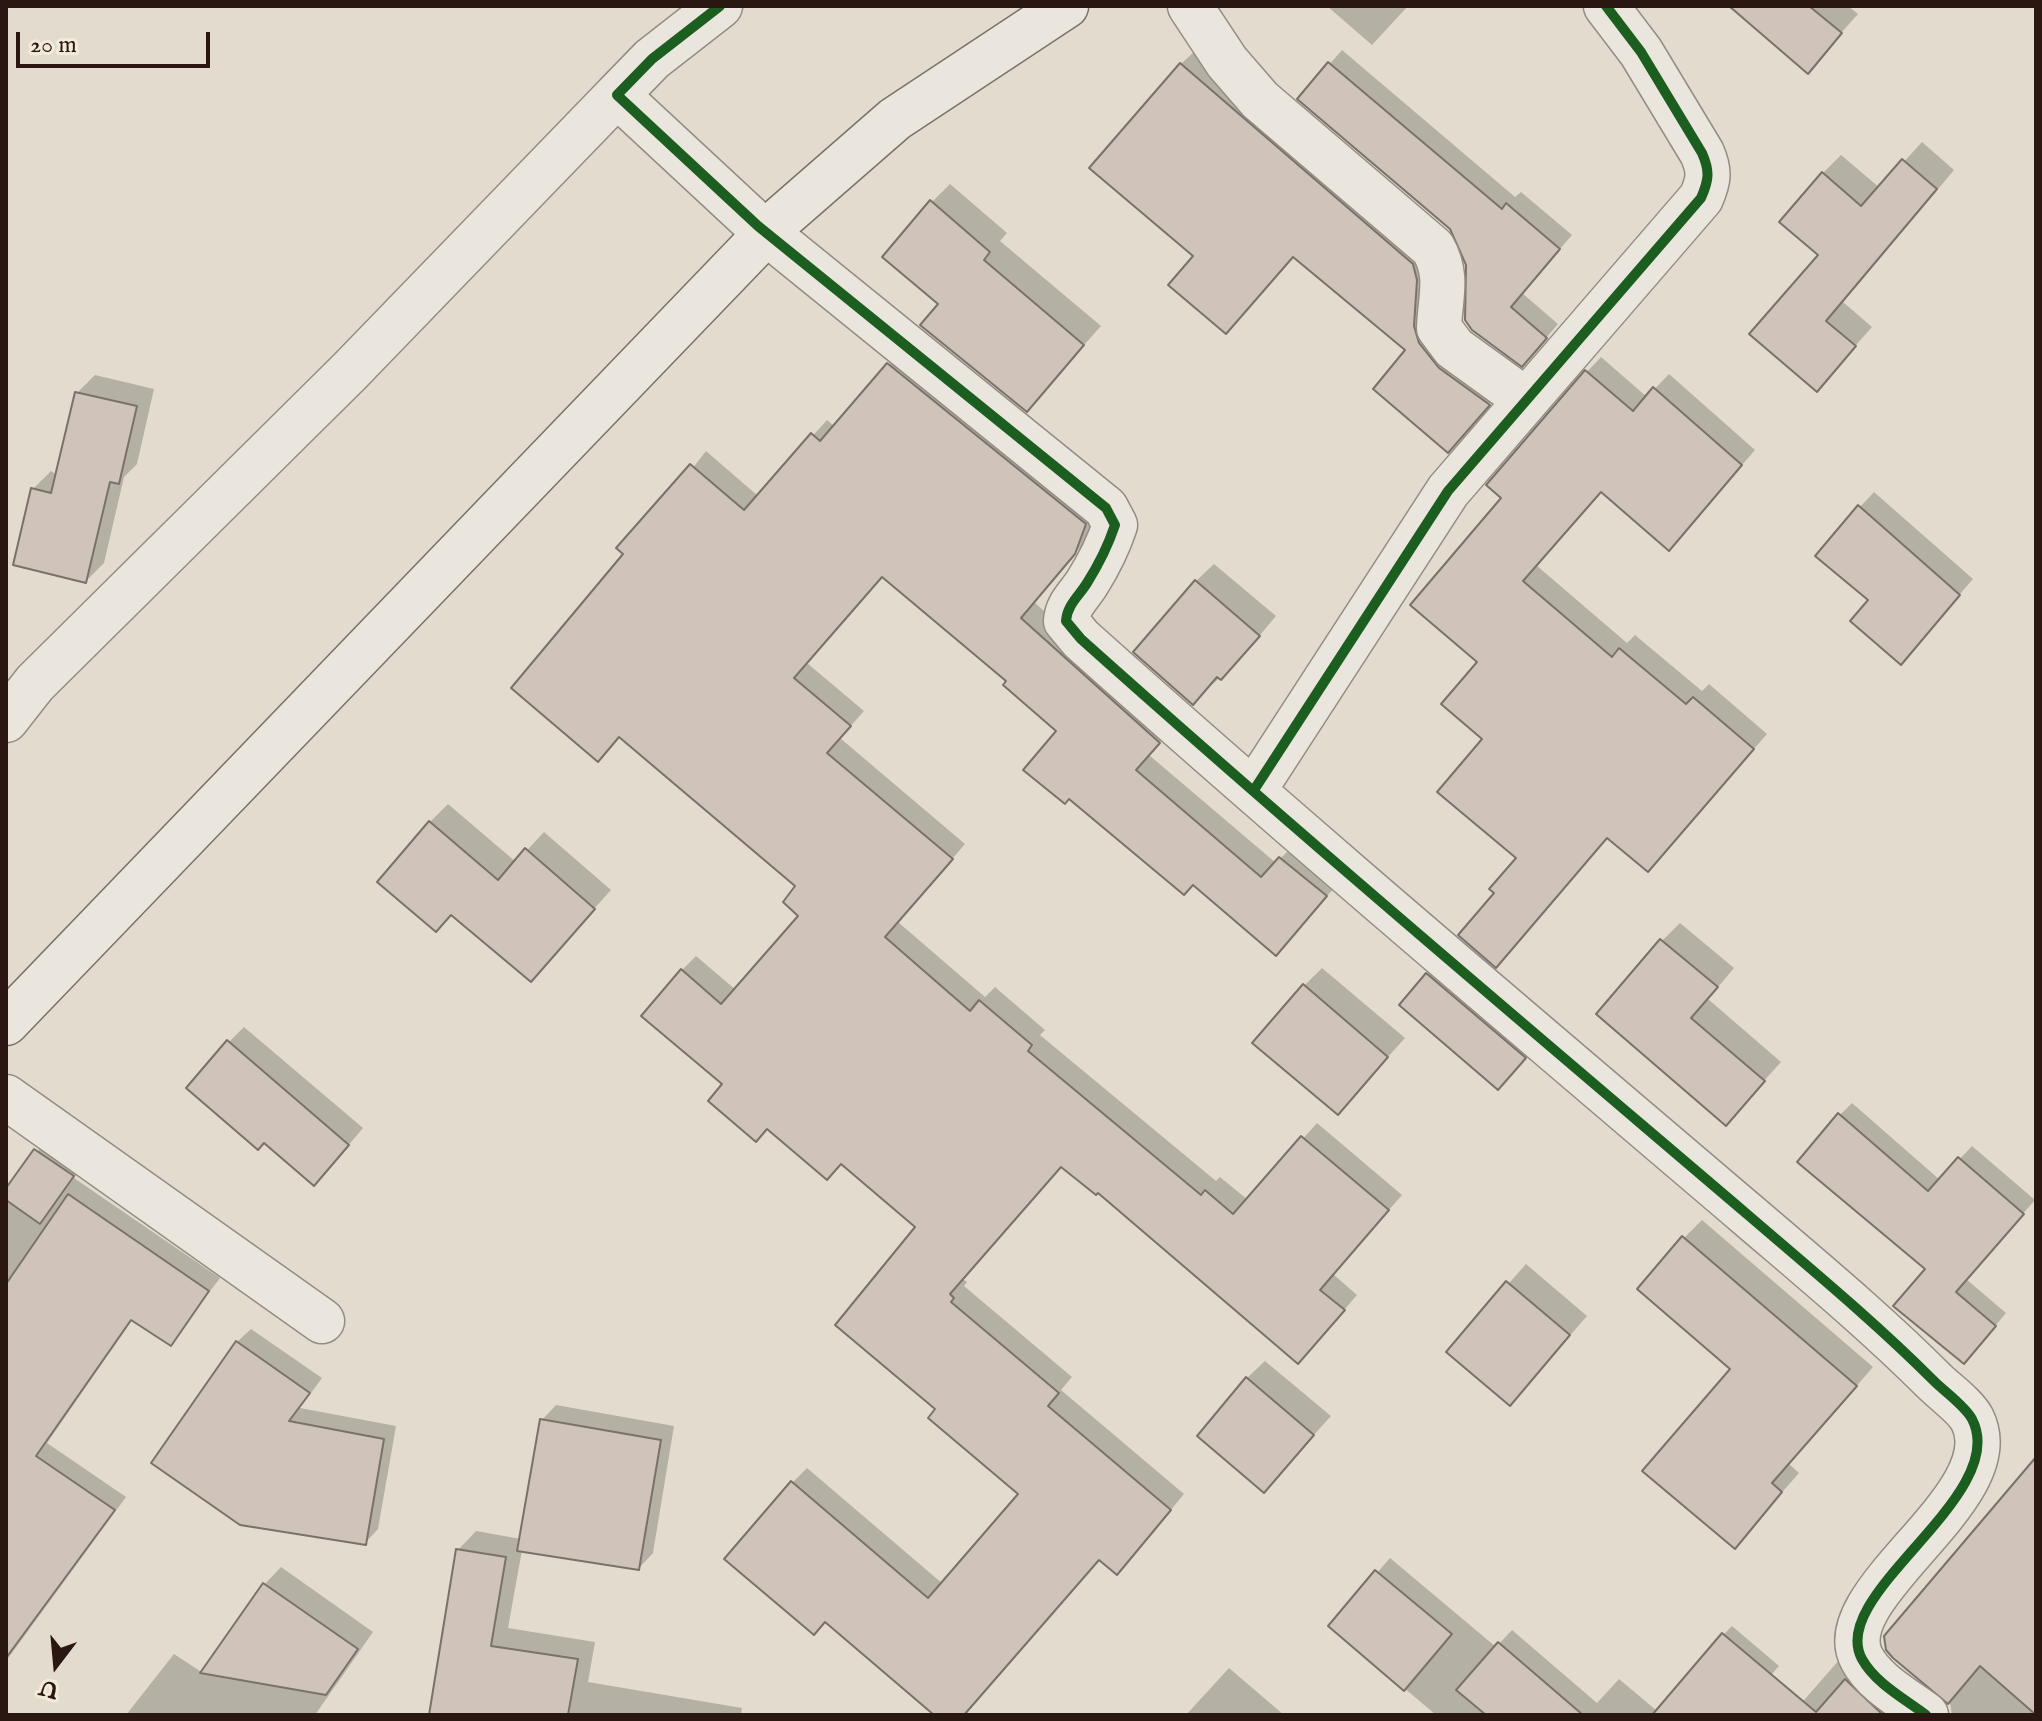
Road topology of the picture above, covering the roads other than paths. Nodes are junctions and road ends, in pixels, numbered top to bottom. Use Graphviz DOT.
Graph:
graph roads {
  1 [pos="720,6"];
  2 [pos="1066,6"];
  3 [pos="1190,6"];
  4 [pos="1606,6"];
  5 [pos="629,107"];
  6 [pos="762,229"];
  7 [pos="1526,400"];
  8 [pos="6,720"];
  9 [pos="1254,790"];
  10 [pos="6,1023"];
  11 [pos="6,1097"];
  12 [pos="322,1321"];
  13 [pos="1926,1715"];
  1 -- 5 [label="street"];
  2 -- 6 [label="street"];
  3 -- 7 [label="street"];
  4 -- 7 [label="street"];
  5 -- 6 [label="street"];
  5 -- 8 [label="street"];
  6 -- 9 [label="street"];
  6 -- 10 [label="street"];
  7 -- 9 [label="street"];
  9 -- 13 [label="street"];
  11 -- 12 [label="street"];
}
